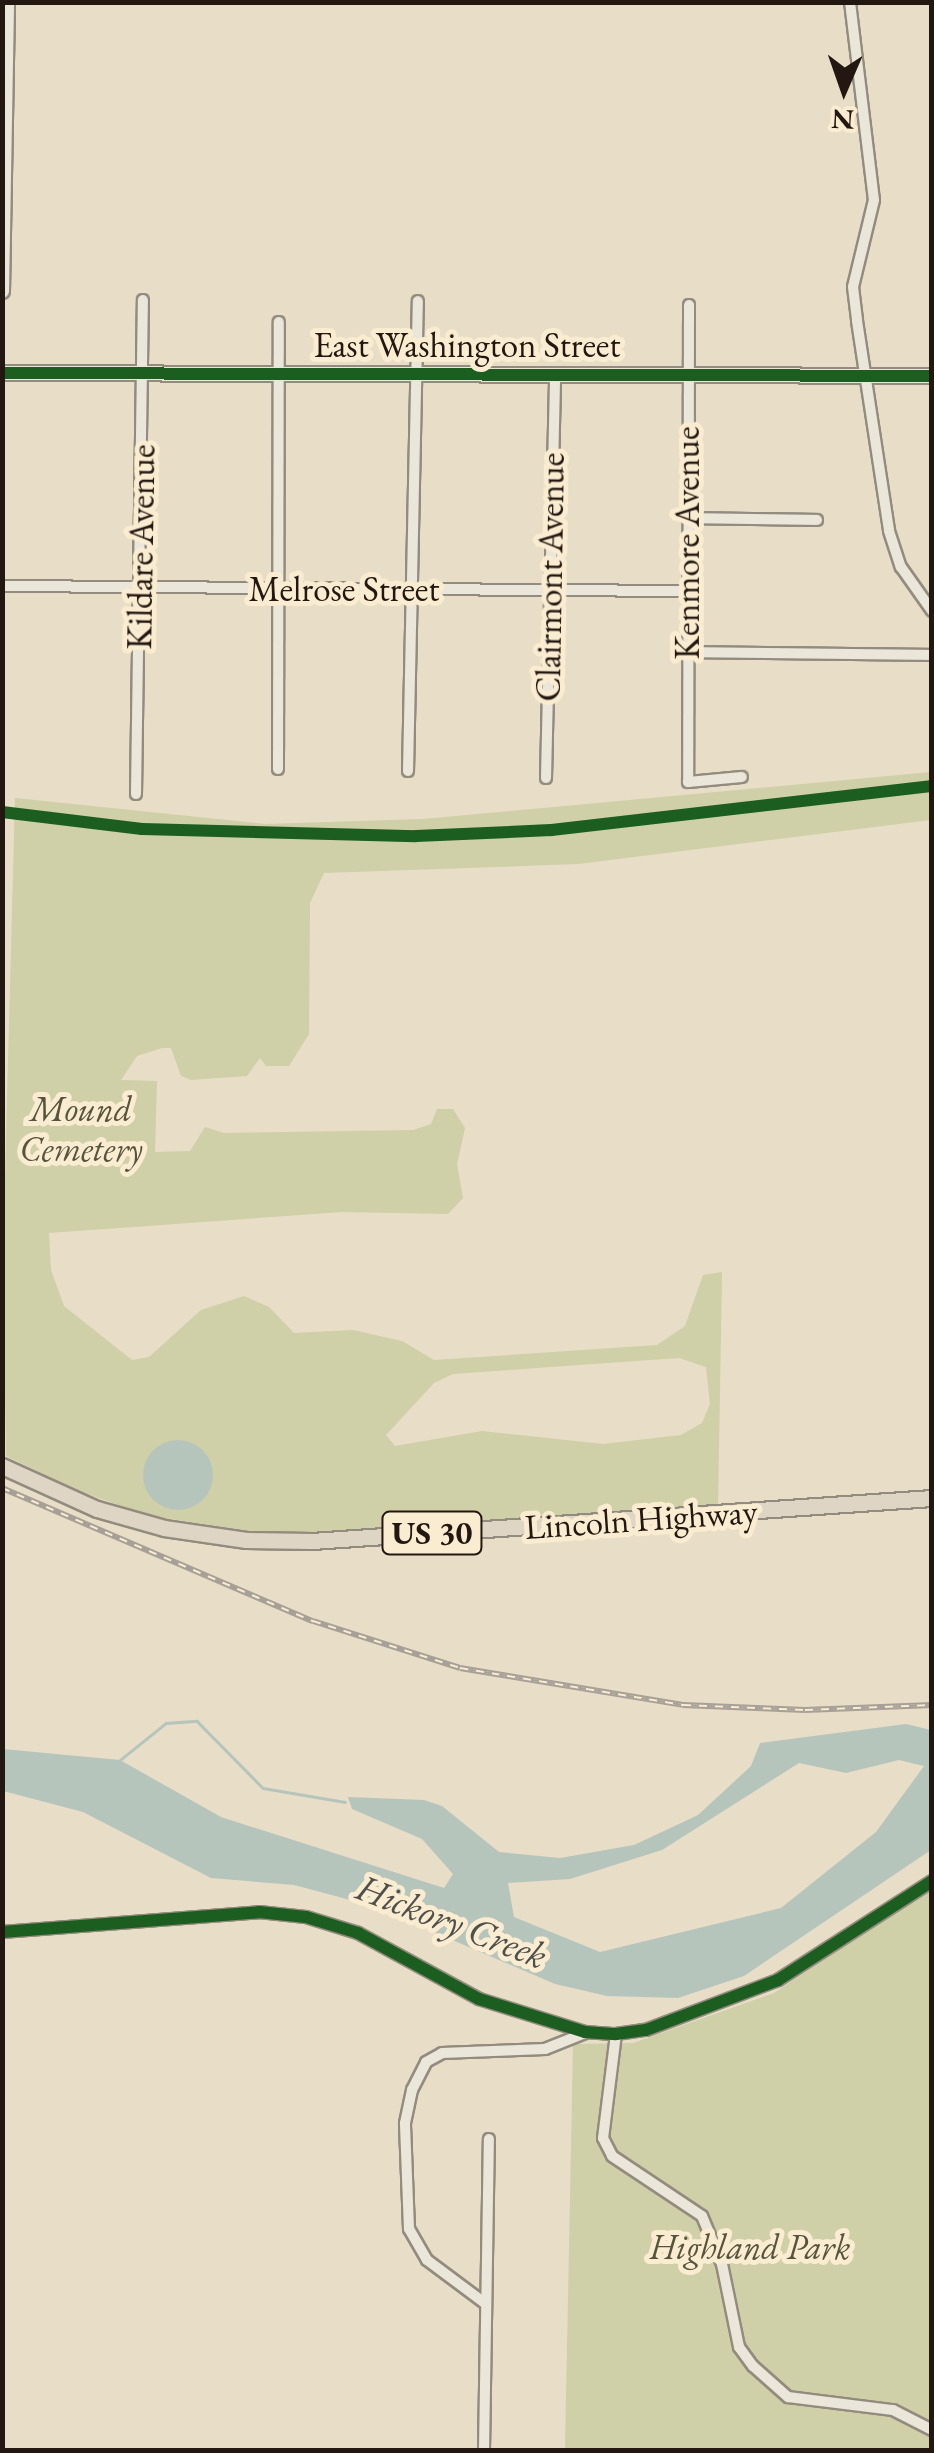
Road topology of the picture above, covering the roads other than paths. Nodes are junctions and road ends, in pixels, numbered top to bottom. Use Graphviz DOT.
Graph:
graph roads {
  1 [pos="7,2"];
  2 [pos="850,2"];
  3 [pos="2,291"];
  4 [pos="143,300"];
  5 [pos="418,301"];
  6 [pos="689,305"];
  7 [pos="279,322"];
  8 [pos="2,373"];
  9 [pos="143,374"];
  10 [pos="279,374"];
  11 [pos="417,374"];
  12 [pos="555,375"];
  13 [pos="688,375"];
  14 [pos="866,376"];
  15 [pos="932,376"];
  16 [pos="687,518"];
  17 [pos="818,520"];
  18 [pos="2,586"];
  19 [pos="141,588"];
  20 [pos="278,589"];
  21 [pos="414,590"];
  22 [pos="550,590"];
  23 [pos="684,591"];
  24 [pos="932,611"];
  25 [pos="686,652"];
  26 [pos="932,656"];
  27 [pos="278,769"];
  28 [pos="408,771"];
  29 [pos="546,778"];
  30 [pos="742,778"];
  31 [pos="136,794"];
  32 [pos="2,1466"];
  33 [pos="932,1498"];
  34 [pos="932,1881"];
  35 [pos="2,1932"];
  36 [pos="586,2032"];
  37 [pos="616,2034"];
  38 [pos="489,2140"];
  39 [pos="486,2304"];
  40 [pos="932,2430"];
  41 [pos="484,2450"];
  1 -- 3 [label="street"];
  2 -- 14 [label="street"];
  4 -- 9 [label="street, Kildare Avenue"];
  5 -- 11 [label="street"];
  6 -- 13 [label="street, Kenmore Avenue"];
  7 -- 10 [label="street"];
  8 -- 9 [label="street, East Washington Street"];
  9 -- 10 [label="street, East Washington Street"];
  9 -- 19 [label="street, Kildare Avenue"];
  10 -- 11 [label="street, East Washington Street"];
  10 -- 20 [label="street"];
  11 -- 12 [label="street, East Washington Street"];
  11 -- 21 [label="street"];
  12 -- 13 [label="street, East Washington Street"];
  12 -- 22 [label="street, Clairmont Avenue"];
  13 -- 14 [label="street, East Washington Street"];
  13 -- 16 [label="street, Kenmore Avenue"];
  14 -- 15 [label="street, East Washington Street"];
  14 -- 24 [label="street"];
  16 -- 17 [label="street"];
  16 -- 23 [label="street, Kenmore Avenue"];
  18 -- 19 [label="street, Melrose Street"];
  19 -- 20 [label="street, Melrose Street"];
  19 -- 31 [label="street, Kildare Avenue"];
  20 -- 21 [label="street, Melrose Street"];
  20 -- 27 [label="street"];
  21 -- 22 [label="street, Melrose Street"];
  21 -- 28 [label="street"];
  22 -- 23 [label="street, Melrose Street"];
  22 -- 29 [label="street, Clairmont Avenue"];
  23 -- 25 [label="street, Kenmore Avenue"];
  25 -- 26 [label="street"];
  25 -- 30 [label="street, Kenmore Avenue"];
  32 -- 33 [label="main road, Lincoln Highway / US 30"];
  34 -- 37 [label="street"];
  35 -- 36 [label="street"];
  36 -- 37 [label="street"];
  36 -- 39 [label="street"];
  37 -- 40 [label="street"];
  38 -- 39 [label="street"];
  39 -- 41 [label="street"];
}
